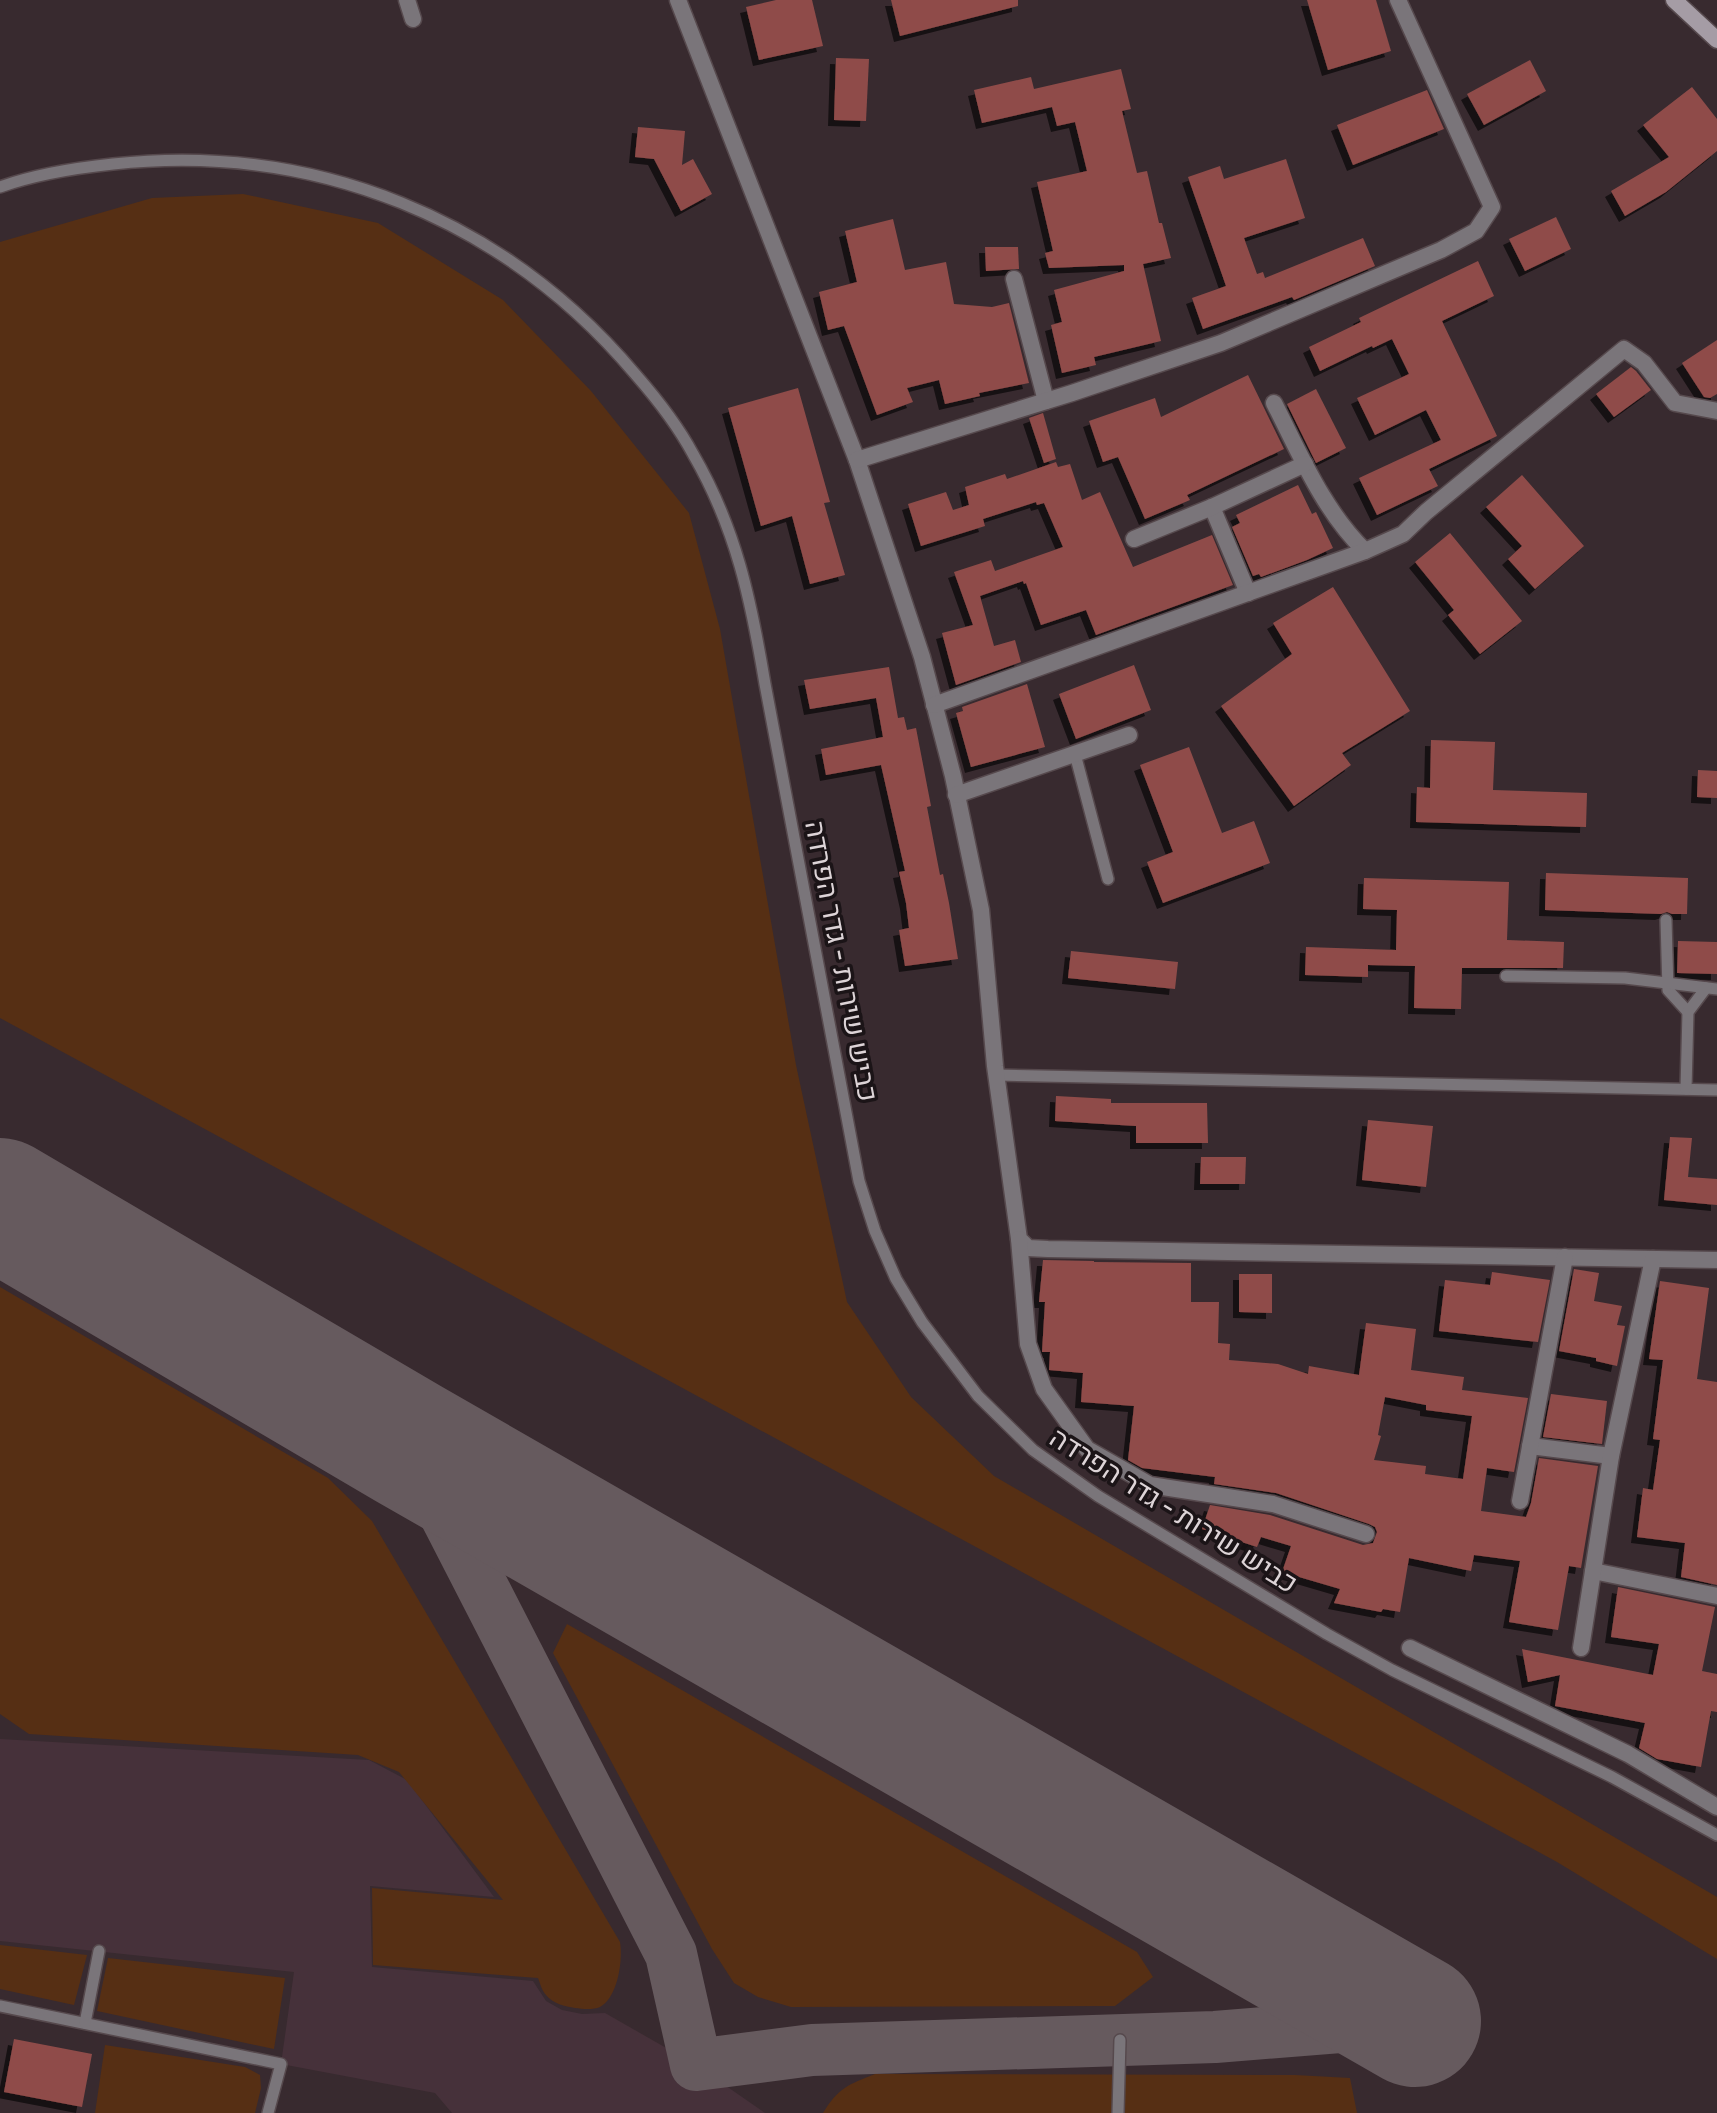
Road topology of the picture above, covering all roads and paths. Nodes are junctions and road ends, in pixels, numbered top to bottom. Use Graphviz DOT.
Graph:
graph roads {
  1 [pos="407,0"];
  2 [pos="678,0"];
  3 [pos="1398,0"];
  4 [pos="1674,0"];
  5 [pos="413,19"];
  6 [pos="1717,40"];
  7 [pos="0,187"];
  8 [pos="1014,279"];
  9 [pos="1046,401"];
  10 [pos="1274,403"];
  11 [pos="1717,411"];
  12 [pos="857,460"];
  13 [pos="1305,464"];
  14 [pos="1212,507"];
  15 [pos="1134,539"];
  16 [pos="1365,551"];
  17 [pos="1248,593"];
  18 [pos="934,705"];
  19 [pos="1129,735"];
  20 [pos="1075,754"];
  21 [pos="956,795"];
  22 [pos="1108,879"];
  23 [pos="1666,920"];
  24 [pos="1506,976"];
  25 [pos="1668,984"];
  26 [pos="1711,988"];
  27 [pos="1688,1012"];
  28 [pos="996,1075"];
  29 [pos="1686,1089"];
  30 [pos="1717,1090"];
  31 [pos="1019,1239"];
  32 [pos="1565,1257"];
  33 [pos="1653,1259"];
  34 [pos="1717,1260"];
  35 [pos="1530,1446"];
  36 [pos="1611,1456"];
  37 [pos="1520,1501"];
  38 [pos="1366,1534"];
  39 [pos="1593,1571"];
  40 [pos="1717,1596"];
  41 [pos="1410,1648"];
  42 [pos="1581,1648"];
  43 [pos="1717,1807"];
  44 [pos="1717,1835"];
  45 [pos="99,1951"];
  46 [pos="0,2006"];
  47 [pos="85,2023"];
  48 [pos="1120,2040"];
  49 [pos="268,2113"];
  50 [pos="1118,2113"];
  1 -- 5 [label="street"];
  2 -- 12 [label="street"];
  3 -- 9 [label="street"];
  4 -- 6 [label="main road"];
  7 -- 44 [label="lane, כביש שירות - גדר הפרדה"];
  8 -- 9 [label="street"];
  9 -- 12 [label="street"];
  10 -- 13 [label="street"];
  11 -- 16 [label="street"];
  12 -- 18 [label="street"];
  13 -- 14 [label="street"];
  13 -- 16 [label="street"];
  14 -- 15 [label="street"];
  14 -- 17 [label="street"];
  16 -- 17 [label="street"];
  17 -- 18 [label="street"];
  18 -- 21 [label="street"];
  19 -- 20 [label="street"];
  20 -- 21 [label="street"];
  20 -- 22 [label="lane"];
  21 -- 28 [label="street"];
  23 -- 25 [label="lane"];
  24 -- 25 [label="lane"];
  25 -- 26 [label="lane"];
  25 -- 27 [label="lane"];
  26 -- 27 [label="lane"];
  27 -- 29 [label="lane"];
  28 -- 29 [label="lane"];
  28 -- 31 [label="street"];
  29 -- 30 [label="lane"];
  31 -- 32 [label="street"];
  31 -- 38 [label="street"];
  32 -- 33 [label="street"];
  32 -- 35 [label="street"];
  33 -- 34 [label="street"];
  33 -- 36 [label="street"];
  35 -- 36 [label="street"];
  35 -- 37 [label="street"];
  36 -- 39 [label="street"];
  39 -- 40 [label="street"];
  39 -- 42 [label="street"];
  41 -- 43 [label="street"];
  45 -- 47 [label="lane"];
  46 -- 47 [label="lane"];
  47 -- 49 [label="lane"];
  48 -- 50 [label="lane"];
}
